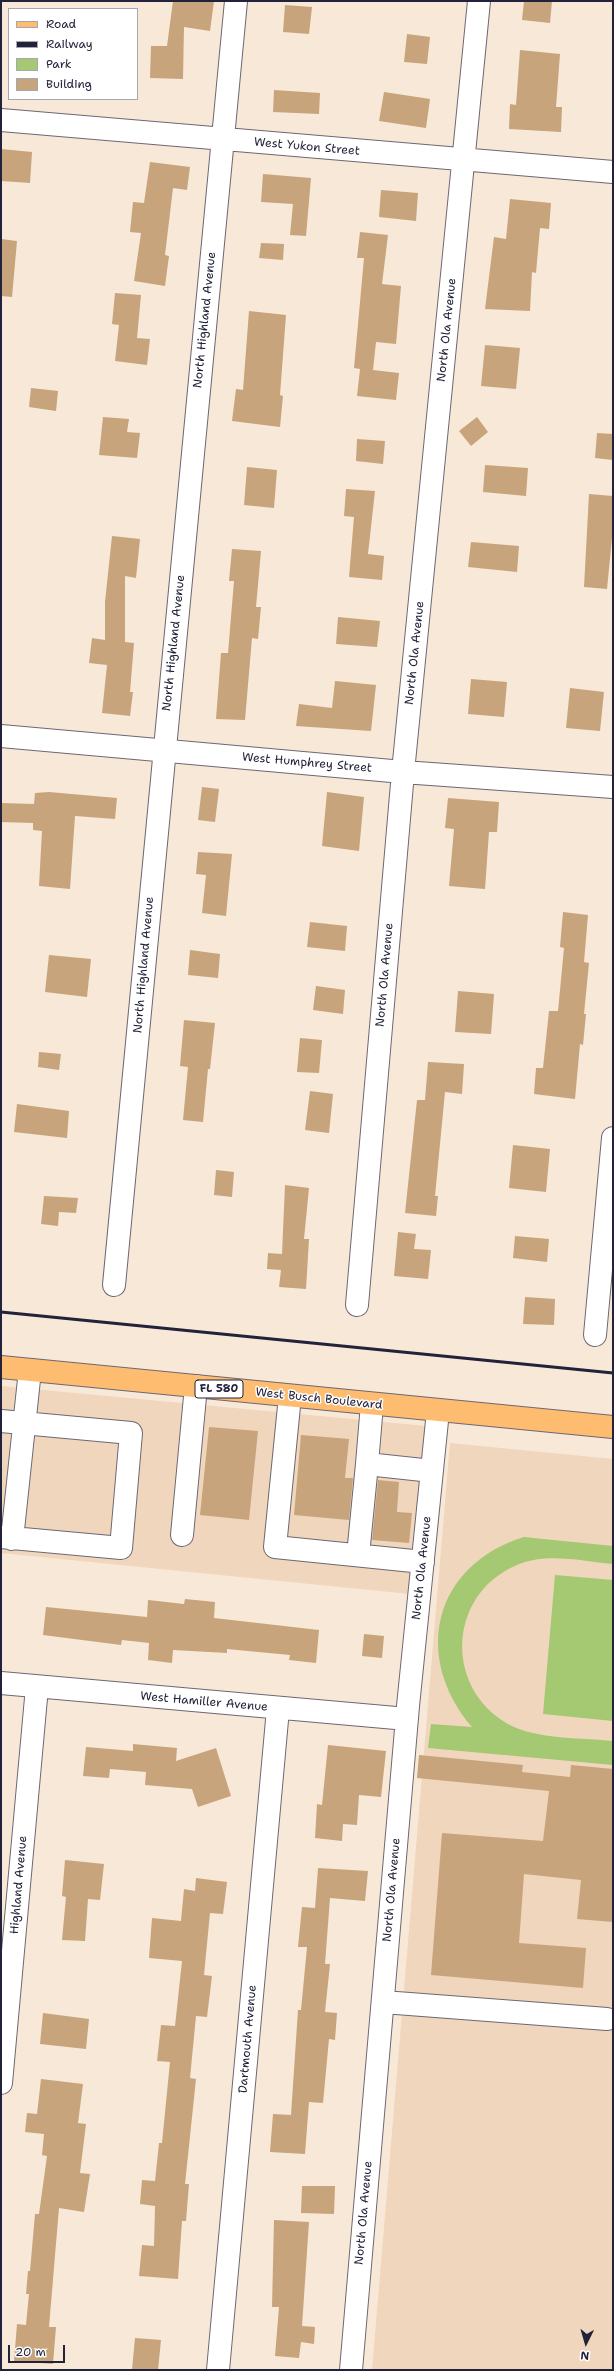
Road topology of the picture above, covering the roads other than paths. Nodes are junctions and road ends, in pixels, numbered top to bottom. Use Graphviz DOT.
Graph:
graph roads {
  1 [pos="236,1"];
  2 [pos="479,1"];
  3 [pos="1,120"];
  4 [pos="223,140"];
  5 [pos="464,159"];
  6 [pos="613,172"];
  7 [pos="1,736"];
  8 [pos="164,750"];
  9 [pos="403,772"];
  10 [pos="613,787"];
  11 [pos="613,1138"];
  12 [pos="114,1285"];
  13 [pos="357,1305"];
  14 [pos="595,1335"];
  15 [pos="1,1367"];
  16 [pos="30,1370"];
  17 [pos="196,1386"];
  18 [pos="290,1396"];
  19 [pos="372,1404"];
  20 [pos="438,1411"];
  21 [pos="1,1421"];
  22 [pos="24,1423"];
  23 [pos="613,1427"];
  24 [pos="367,1464"];
  25 [pos="432,1472"];
  26 [pos="182,1535"];
  27 [pos="7,1538"];
  28 [pos="358,1555"];
  29 [pos="423,1562"];
  30 [pos="1,1683"];
  31 [pos="37,1686"];
  32 [pos="278,1708"];
  33 [pos="407,1719"];
  34 [pos="383,2002"];
  35 [pos="607,2019"];
  36 [pos="1,2083"];
  37 [pos="218,2370"];
  38 [pos="351,2370"];
  1 -- 4 [label="street, North Highland Avenue"];
  2 -- 5 [label="street, North Ola Avenue"];
  3 -- 4 [label="street, West Yukon Street"];
  4 -- 5 [label="street, West Yukon Street"];
  4 -- 8 [label="street, North Highland Avenue"];
  5 -- 6 [label="street, West Yukon Street"];
  5 -- 9 [label="street, North Ola Avenue"];
  7 -- 8 [label="street, West Humphrey Street"];
  8 -- 9 [label="street, West Humphrey Street"];
  8 -- 12 [label="street, North Highland Avenue"];
  9 -- 10 [label="street, West Humphrey Street"];
  9 -- 13 [label="street, North Ola Avenue"];
  11 -- 14 [label="street"];
  15 -- 16 [label="main road, West Busch Boulevard / FL 580"];
  16 -- 17 [label="main road, West Busch Boulevard / FL 580"];
  16 -- 22 [label="street"];
  17 -- 18 [label="main road, West Busch Boulevard / FL 580"];
  17 -- 26 [label="street"];
  18 -- 19 [label="main road, West Busch Boulevard / FL 580"];
  18 -- 28 [label="street"];
  19 -- 20 [label="main road, West Busch Boulevard / FL 580"];
  19 -- 24 [label="street"];
  20 -- 23 [label="main road, West Busch Boulevard / FL 580"];
  20 -- 25 [label="street, North Ola Avenue"];
  21 -- 22 [label="street"];
  22 -- 27 [label="street"];
  22 -- 27 [label="street"];
  24 -- 25 [label="street"];
  24 -- 28 [label="street"];
  25 -- 29 [label="street, North Ola Avenue"];
  28 -- 29 [label="street"];
  29 -- 33 [label="street, North Ola Avenue"];
  30 -- 31 [label="street, West Hamiller Avenue"];
  31 -- 32 [label="street, West Hamiller Avenue"];
  31 -- 36 [label="street, Highland Avenue"];
  32 -- 33 [label="street, West Hamiller Avenue"];
  32 -- 37 [label="street, Dartmouth Avenue"];
  33 -- 34 [label="street, North Ola Avenue"];
  34 -- 35 [label="street"];
  34 -- 38 [label="street, North Ola Avenue"];
}
